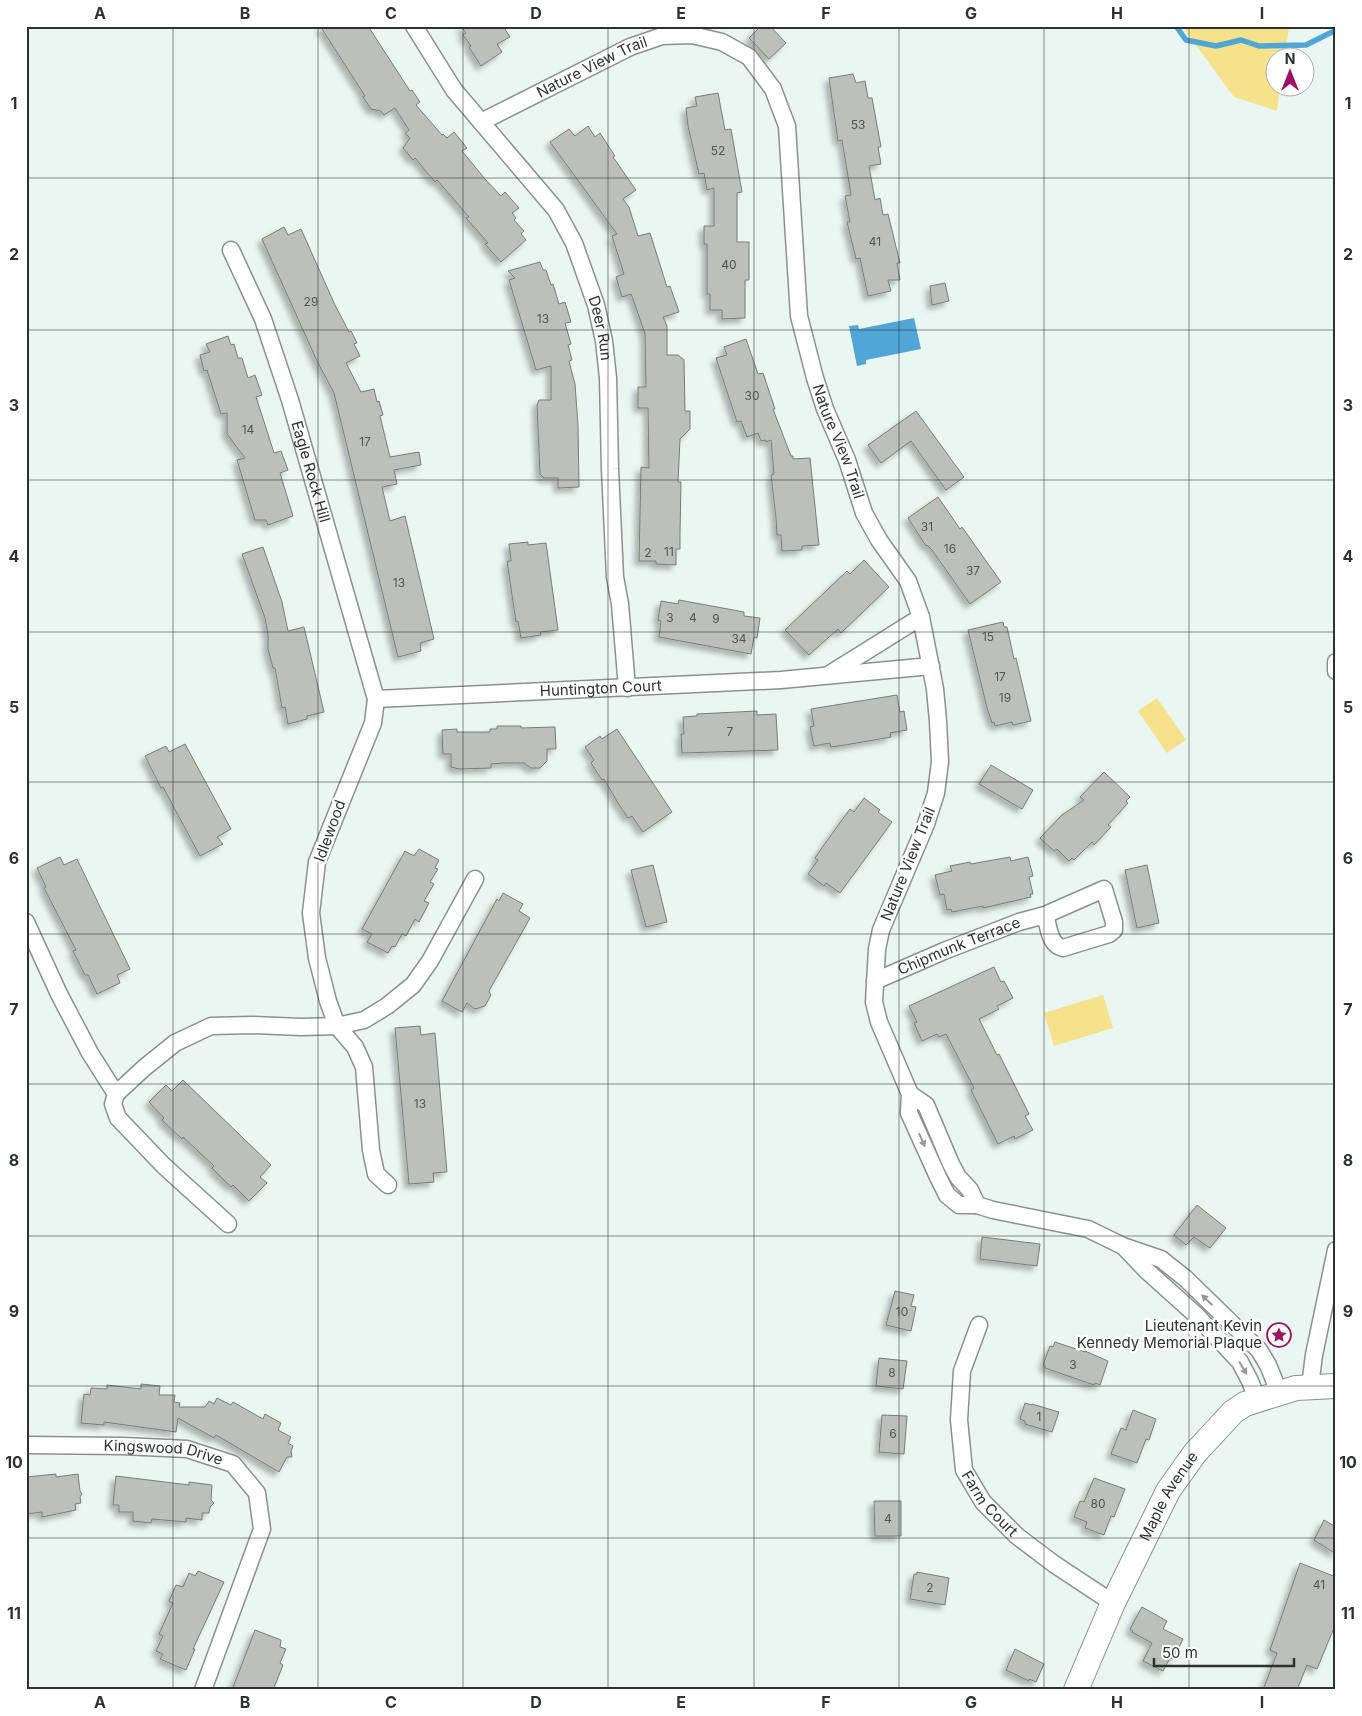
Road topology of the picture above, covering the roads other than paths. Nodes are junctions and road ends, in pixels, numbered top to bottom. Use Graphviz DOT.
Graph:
graph roads {
  1 [pos="414,26"];
  2 [pos="481,122"];
  3 [pos="231,250"];
  4 [pos="921,617"];
  5 [pos="1336,662"];
  6 [pos="931,666"];
  7 [pos="1336,671"];
  8 [pos="826,677"];
  9 [pos="627,688"];
  10 [pos="376,699"];
  11 [pos="475,878"];
  12 [pos="1046,915"];
  13 [pos="26,922"];
  14 [pos="875,981"];
  15 [pos="337,1026"];
  16 [pos="116,1094"];
  17 [pos="388,1185"];
  18 [pos="228,1224"];
  19 [pos="1123,1246"];
  20 [pos="1336,1250"];
  21 [pos="979,1325"];
  22 [pos="1310,1386"];
  23 [pos="1336,1386"];
  24 [pos="1268,1396"];
  25 [pos="26,1445"];
  26 [pos="1113,1603"];
  27 [pos="203,1690"];
  28 [pos="1076,1690"];
  1 -- 2 [label="street, Deer Run"];
  2 -- 4 [label="street, Nature View Trail"];
  2 -- 9 [label="street, Deer Run"];
  3 -- 10 [label="street, Eagle Rock Hill"];
  4 -- 6 [label="street, Nature View Trail"];
  4 -- 8 [label="street, Huntington Court"];
  5 -- 7 [label="street"];
  6 -- 8 [label="street, Huntington Court"];
  6 -- 14 [label="street, Nature View Trail"];
  8 -- 9 [label="street, Huntington Court"];
  9 -- 10 [label="street, Huntington Court"];
  10 -- 15 [label="street, Idlewood"];
  11 -- 15 [label="street"];
  12 -- 14 [label="street, Chipmunk Terrace"];
  13 -- 16 [label="street"];
  14 -- 19 [label="street, Nature View Trail"];
  15 -- 16 [label="street"];
  15 -- 17 [label="street, Idlewood"];
  16 -- 18 [label="street"];
  19 -- 24 [label="street, Nature View Trail, one-way"];
  24 -- 19 [label="street, Nature View Trail, one-way"];
  20 -- 22 [label="street"];
  21 -- 26 [label="street, Farm Court"];
  22 -- 23 [label="main road, Maple Avenue"];
  22 -- 24 [label="main road, Maple Avenue"];
  24 -- 26 [label="main road, Maple Avenue"];
  25 -- 27 [label="street, Kingswood Drive"];
  26 -- 28 [label="main road, Maple Avenue"];
}
